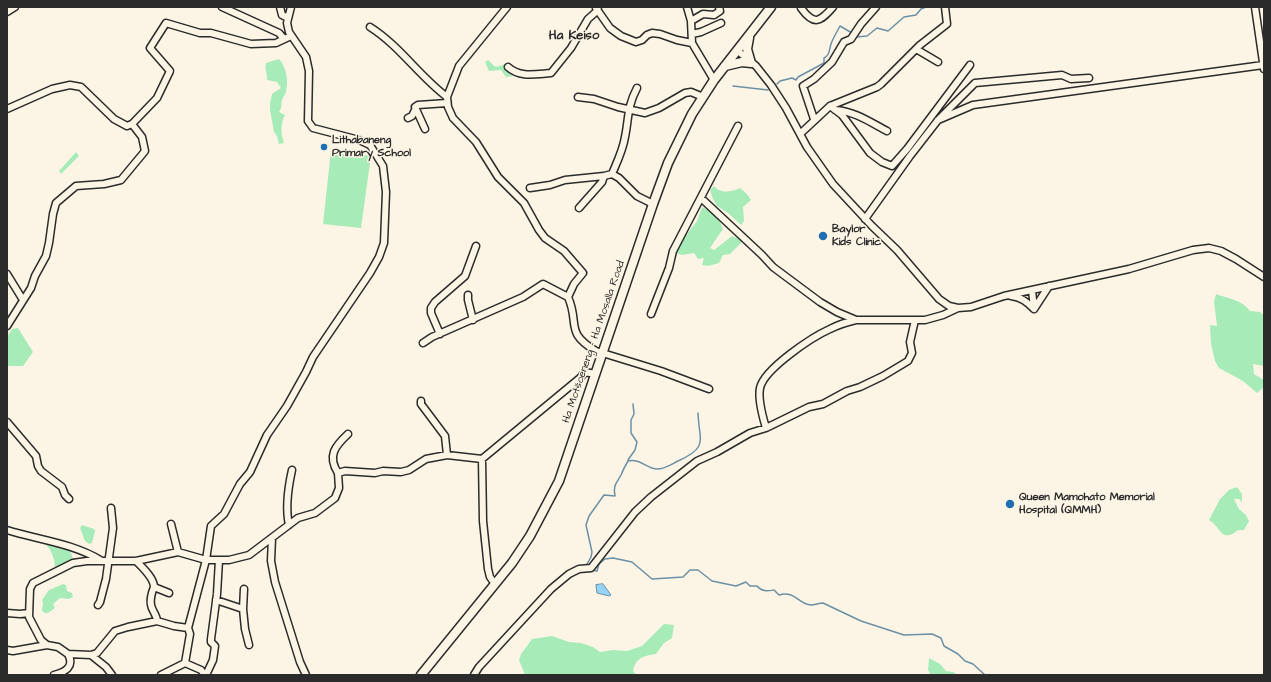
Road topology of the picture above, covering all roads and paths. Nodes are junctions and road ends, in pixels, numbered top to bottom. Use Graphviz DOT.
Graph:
graph roads {
  1 [pos="15,7"];
  2 [pos="222,7"];
  3 [pos="280,7"];
  4 [pos="291,7"];
  5 [pos="507,7"];
  6 [pos="687,7"];
  7 [pos="719,7"];
  8 [pos="771,7"];
  9 [pos="833,7"];
  10 [pos="876,7"];
  11 [pos="945,7"];
  12 [pos="1255,7"];
  13 [pos="597,8"];
  14 [pos="801,8"];
  15 [pos="7,12"];
  16 [pos="288,18"];
  17 [pos="691,21"];
  18 [pos="721,23"];
  19 [pos="370,27"];
  20 [pos="692,34"];
  21 [pos="291,36"];
  22 [pos="749,36"];
  23 [pos="284,39"];
  24 [pos="692,43"];
  25 [pos="916,49"];
  26 [pos="738,51"];
  27 [pos="938,62"];
  28 [pos="751,63"];
  29 [pos="970,65"];
  30 [pos="725,66"];
  31 [pos="508,67"];
  32 [pos="1264,67"];
  33 [pos="1089,78"];
  34 [pos="714,80"];
  35 [pos="637,88"];
  36 [pos="578,97"];
  37 [pos="703,97"];
  38 [pos="447,100"];
  39 [pos="833,108"];
  40 [pos="7,109"];
  41 [pos="628,109"];
  42 [pos="415,110"];
  43 [pos="408,118"];
  44 [pos="814,119"];
  45 [pos="938,120"];
  46 [pos="132,124"];
  47 [pos="738,126"];
  48 [pos="425,129"];
  49 [pos="887,131"];
  50 [pos="800,134"];
  51 [pos="612,174"];
  52 [pos="604,176"];
  53 [pos="530,188"];
  54 [pos="701,198"];
  55 [pos="653,204"];
  56 [pos="579,208"];
  57 [pos="865,219"];
  58 [pos="476,246"];
  59 [pos="7,274"];
  60 [pos="1264,277"];
  61 [pos="1050,286"];
  62 [pos="1032,290"];
  63 [pos="468,295"];
  64 [pos="1004,296"];
  65 [pos="568,297"];
  66 [pos="23,300"];
  67 [pos="958,308"];
  68 [pos="1034,309"];
  69 [pos="651,314"];
  70 [pos="473,320"];
  71 [pos="856,320"];
  72 [pos="915,320"];
  73 [pos="7,326"];
  74 [pos="440,334"];
  75 [pos="423,344"];
  76 [pos="602,352"];
  77 [pos="595,374"];
  78 [pos="709,389"];
  79 [pos="421,401"];
  80 [pos="7,422"];
  81 [pos="766,428"];
  82 [pos="348,434"];
  83 [pos="447,455"];
  84 [pos="482,459"];
  85 [pos="292,470"];
  86 [pos="338,473"];
  87 [pos="69,500"];
  88 [pos="111,508"];
  89 [pos="171,524"];
  90 [pos="289,525"];
  91 [pos="7,530"];
  92 [pos="272,538"];
  93 [pos="178,552"];
  94 [pos="206,560"];
  95 [pos="219,560"];
  96 [pos="105,561"];
  97 [pos="136,561"];
  98 [pos="495,584"];
  99 [pos="154,587"];
  100 [pos="244,589"];
  101 [pos="169,594"];
  102 [pos="216,600"];
  103 [pos="98,605"];
  104 [pos="243,609"];
  105 [pos="7,613"];
  106 [pos="29,613"];
  107 [pos="157,621"];
  108 [pos="188,628"];
  109 [pos="47,645"];
  110 [pos="249,645"];
  111 [pos="7,650"];
  112 [pos="68,654"];
  113 [pos="91,655"];
  114 [pos="185,663"];
  115 [pos="54,675"];
  116 [pos="112,675"];
  117 [pos="161,675"];
  118 [pos="205,675"];
  119 [pos="306,675"];
  120 [pos="421,675"];
  121 [pos="474,675"];
  1 -- 15 [label="street"];
  2 -- 23 [label="street"];
  3 -- 16 [label="street"];
  4 -- 16 [label="street"];
  5 -- 38 [label="street"];
  6 -- 17 [label="street"];
  7 -- 17 [label="street"];
  8 -- 22 [label="main road, Ha Motšoeneng - Ha Mosalla Road"];
  9 -- 14 [label="street"];
  10 -- 44 [label="street"];
  11 -- 25 [label="street"];
  12 -- 32 [label="street"];
  13 -- 24 [label="street"];
  13 -- 31 [label="street"];
  16 -- 21 [label="street"];
  17 -- 20 [label="street"];
  18 -- 20 [label="street"];
  19 -- 38 [label="street"];
  20 -- 24 [label="street"];
  21 -- 23 [label="street"];
  21 -- 94 [label="street"];
  22 -- 26 [label="main road, Ha Motšoeneng - Ha Mosalla Road"];
  22 -- 28 [label="main road"];
  23 -- 46 [label="street"];
  24 -- 34 [label="street"];
  25 -- 27 [label="street"];
  25 -- 39 [label="street"];
  26 -- 28 [label="street"];
  26 -- 30 [label="main road, Ha Motšoeneng - Ha Mosalla Road"];
  28 -- 30 [label="main road"];
  28 -- 50 [label="street"];
  29 -- 39 [label="street"];
  30 -- 34 [label="main road, Ha Motšoeneng - Ha Mosalla Road"];
  32 -- 45 [label="street"];
  33 -- 45 [label="street"];
  34 -- 37 [label="main road, Ha Motšoeneng - Ha Mosalla Road"];
  35 -- 41 [label="street"];
  36 -- 41 [label="street"];
  37 -- 41 [label="street"];
  37 -- 55 [label="main road, Ha Motšoeneng - Ha Mosalla Road"];
  38 -- 42 [label="street"];
  38 -- 65 [label="street"];
  39 -- 44 [label="street"];
  39 -- 49 [label="street"];
  40 -- 46 [label="street"];
  41 -- 51 [label="street"];
  42 -- 43 [label="street"];
  42 -- 48 [label="street"];
  44 -- 50 [label="street"];
  45 -- 57 [label="street"];
  46 -- 66 [label="street"];
  47 -- 54 [label="street"];
  50 -- 57 [label="street"];
  51 -- 52 [label="street"];
  51 -- 55 [label="street"];
  52 -- 53 [label="street"];
  52 -- 56 [label="street"];
  54 -- 69 [label="street"];
  54 -- 71 [label="street"];
  55 -- 76 [label="main road, Ha Motšoeneng - Ha Mosalla Road"];
  57 -- 67 [label="street"];
  58 -- 74 [label="street"];
  59 -- 66 [label="street"];
  60 -- 61 [label="street"];
  61 -- 62 [label="street"];
  61 -- 68 [label="street"];
  62 -- 64 [label="street"];
  62 -- 68 [label="street"];
  63 -- 70 [label="street"];
  64 -- 67 [label="street"];
  64 -- 68 [label="street"];
  65 -- 70 [label="street"];
  65 -- 76 [label="street"];
  66 -- 73 [label="street"];
  67 -- 72 [label="street"];
  70 -- 74 [label="street"];
  71 -- 72 [label="street"];
  71 -- 81 [label="street"];
  72 -- 81 [label="street"];
  74 -- 75 [label="street"];
  76 -- 77 [label="main road, Ha Motšoeneng - Ha Mosalla Road"];
  76 -- 78 [label="street"];
  77 -- 84 [label="street"];
  77 -- 98 [label="main road, Ha Motšoeneng - Ha Mosalla Road"];
  79 -- 83 [label="street"];
  80 -- 87 [label="street"];
  81 -- 121 [label="street"];
  82 -- 86 [label="street"];
  83 -- 84 [label="street"];
  83 -- 86 [label="street"];
  84 -- 98 [label="street"];
  85 -- 90 [label="street"];
  86 -- 90 [label="street"];
  88 -- 96 [label="street"];
  89 -- 93 [label="street"];
  90 -- 92 [label="street"];
  91 -- 96 [label="street"];
  92 -- 95 [label="street"];
  92 -- 119 [label="street"];
  93 -- 94 [label="street"];
  93 -- 97 [label="street"];
  94 -- 95 [label="street"];
  94 -- 108 [label="street"];
  95 -- 102 [label="street"];
  96 -- 97 [label="street"];
  96 -- 103 [label="street"];
  96 -- 106 [label="street"];
  97 -- 99 [label="street"];
  98 -- 120 [label="main road, Ha Motšoeneng - Ha Mosalla Road"];
  99 -- 101 [label="street"];
  99 -- 107 [label="street"];
  100 -- 104 [label="street"];
  102 -- 104 [label="street"];
  102 -- 118 [label="street"];
  104 -- 110 [label="street"];
  105 -- 106 [label="street"];
  106 -- 109 [label="street"];
  107 -- 108 [label="street"];
  107 -- 113 [label="street"];
  108 -- 114 [label="street"];
  109 -- 111 [label="street"];
  109 -- 112 [label="street"];
  112 -- 113 [label="street"];
  112 -- 115 [label="street"];
  113 -- 116 [label="street"];
  114 -- 117 [label="street"];
  114 -- 118 [label="street"];
}
